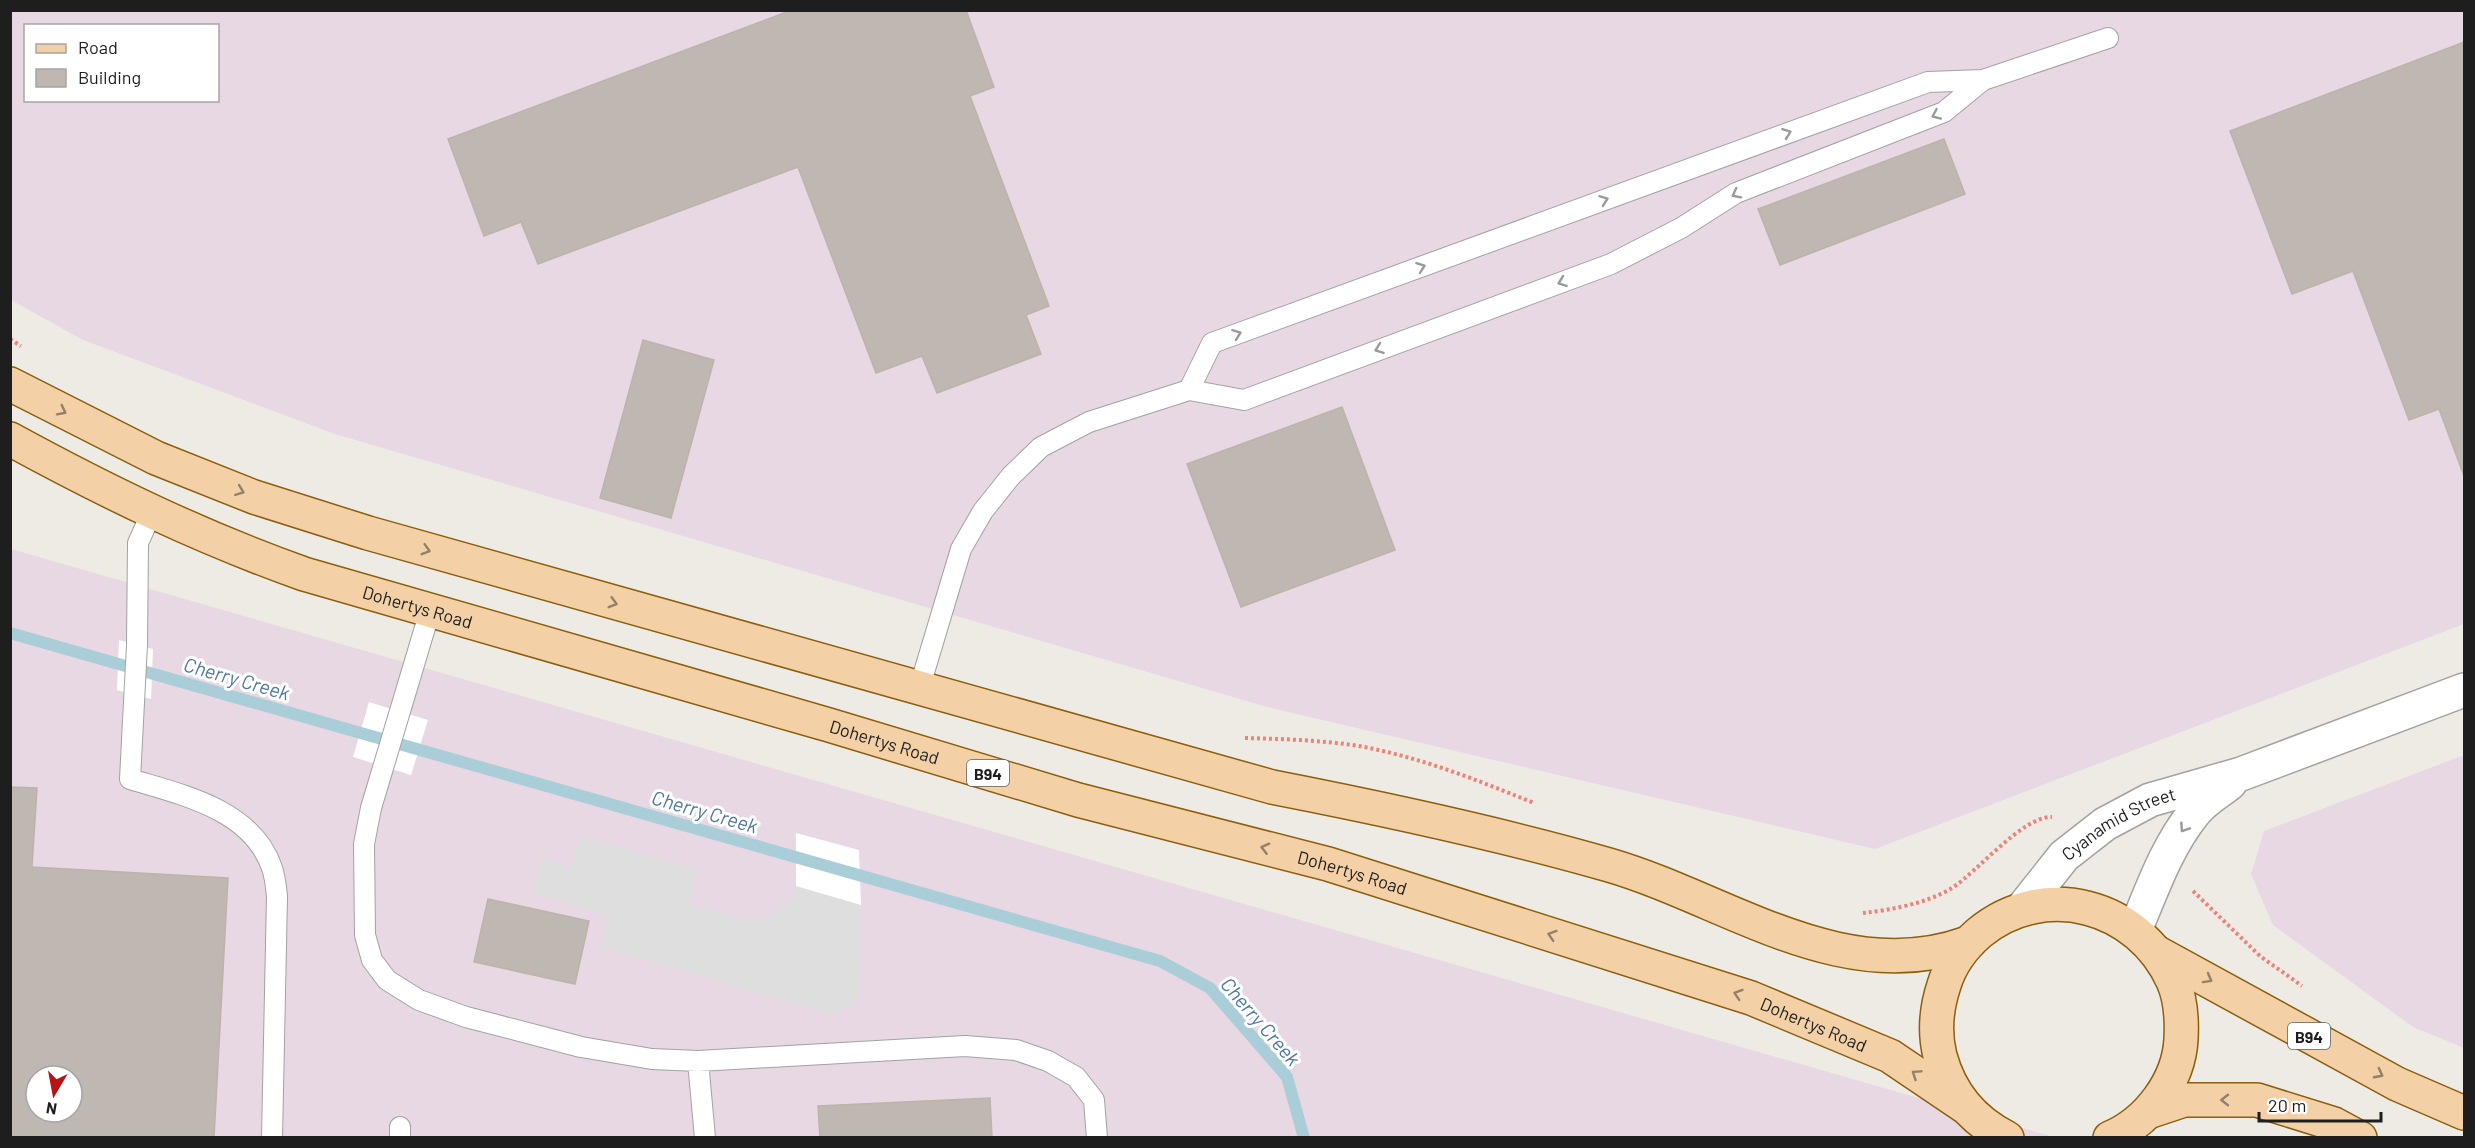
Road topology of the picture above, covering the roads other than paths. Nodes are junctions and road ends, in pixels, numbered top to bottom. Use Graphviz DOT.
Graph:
graph roads {
  1 [pos="2108,38"];
  2 [pos="1983,80"];
  3 [pos="10,384"];
  4 [pos="1190,390"];
  5 [pos="10,439"];
  6 [pos="152,512"];
  7 [pos="430,610"];
  8 [pos="919,689"];
  9 [pos="2464,690"];
  10 [pos="2241,774"];
  11 [pos="2022,909"];
  12 [pos="2146,941"];
  13 [pos="1968,943"];
  14 [pos="698,1060"];
  15 [pos="1964,1106"];
  16 [pos="2148,1112"];
  17 [pos="2464,1113"];
  18 [pos="272,1137"];
  19 [pos="705,1137"];
  20 [pos="1096,1137"];
  21 [pos="2007,1137"];
  22 [pos="2110,1137"];
  23 [pos="2360,1137"];
  1 -- 2 [label="lane"];
  2 -- 4 [label="lane, one-way"];
  4 -- 2 [label="lane, one-way"];
  3 -- 8 [label="main road, B94, one-way"];
  4 -- 8 [label="lane"];
  5 -- 6 [label="main road, Dohertys Road / B94"];
  6 -- 7 [label="main road, Dohertys Road / B94"];
  6 -- 18 [label="lane"];
  7 -- 14 [label="lane"];
  15 -- 7 [label="main road, Dohertys Road / B94, one-way"];
  8 -- 13 [label="main road, B94"];
  9 -- 10 [label="street, Cyanamid Street"];
  10 -- 11 [label="street, Cyanamid Street"];
  10 -- 12 [label="street, Cyanamid Street, one-way"];
  11 -- 12 [label="main road, B94"];
  11 -- 13 [label="main road, B94"];
  12 -- 16 [label="main road"];
  12 -- 17 [label="main road, B94, one-way"];
  13 -- 15 [label="main road"];
  14 -- 19 [label="lane"];
  14 -- 20 [label="lane"];
  15 -- 21 [label="main road, B94"];
  16 -- 22 [label="main road"];
  23 -- 16 [label="main road, one-way"];
}
